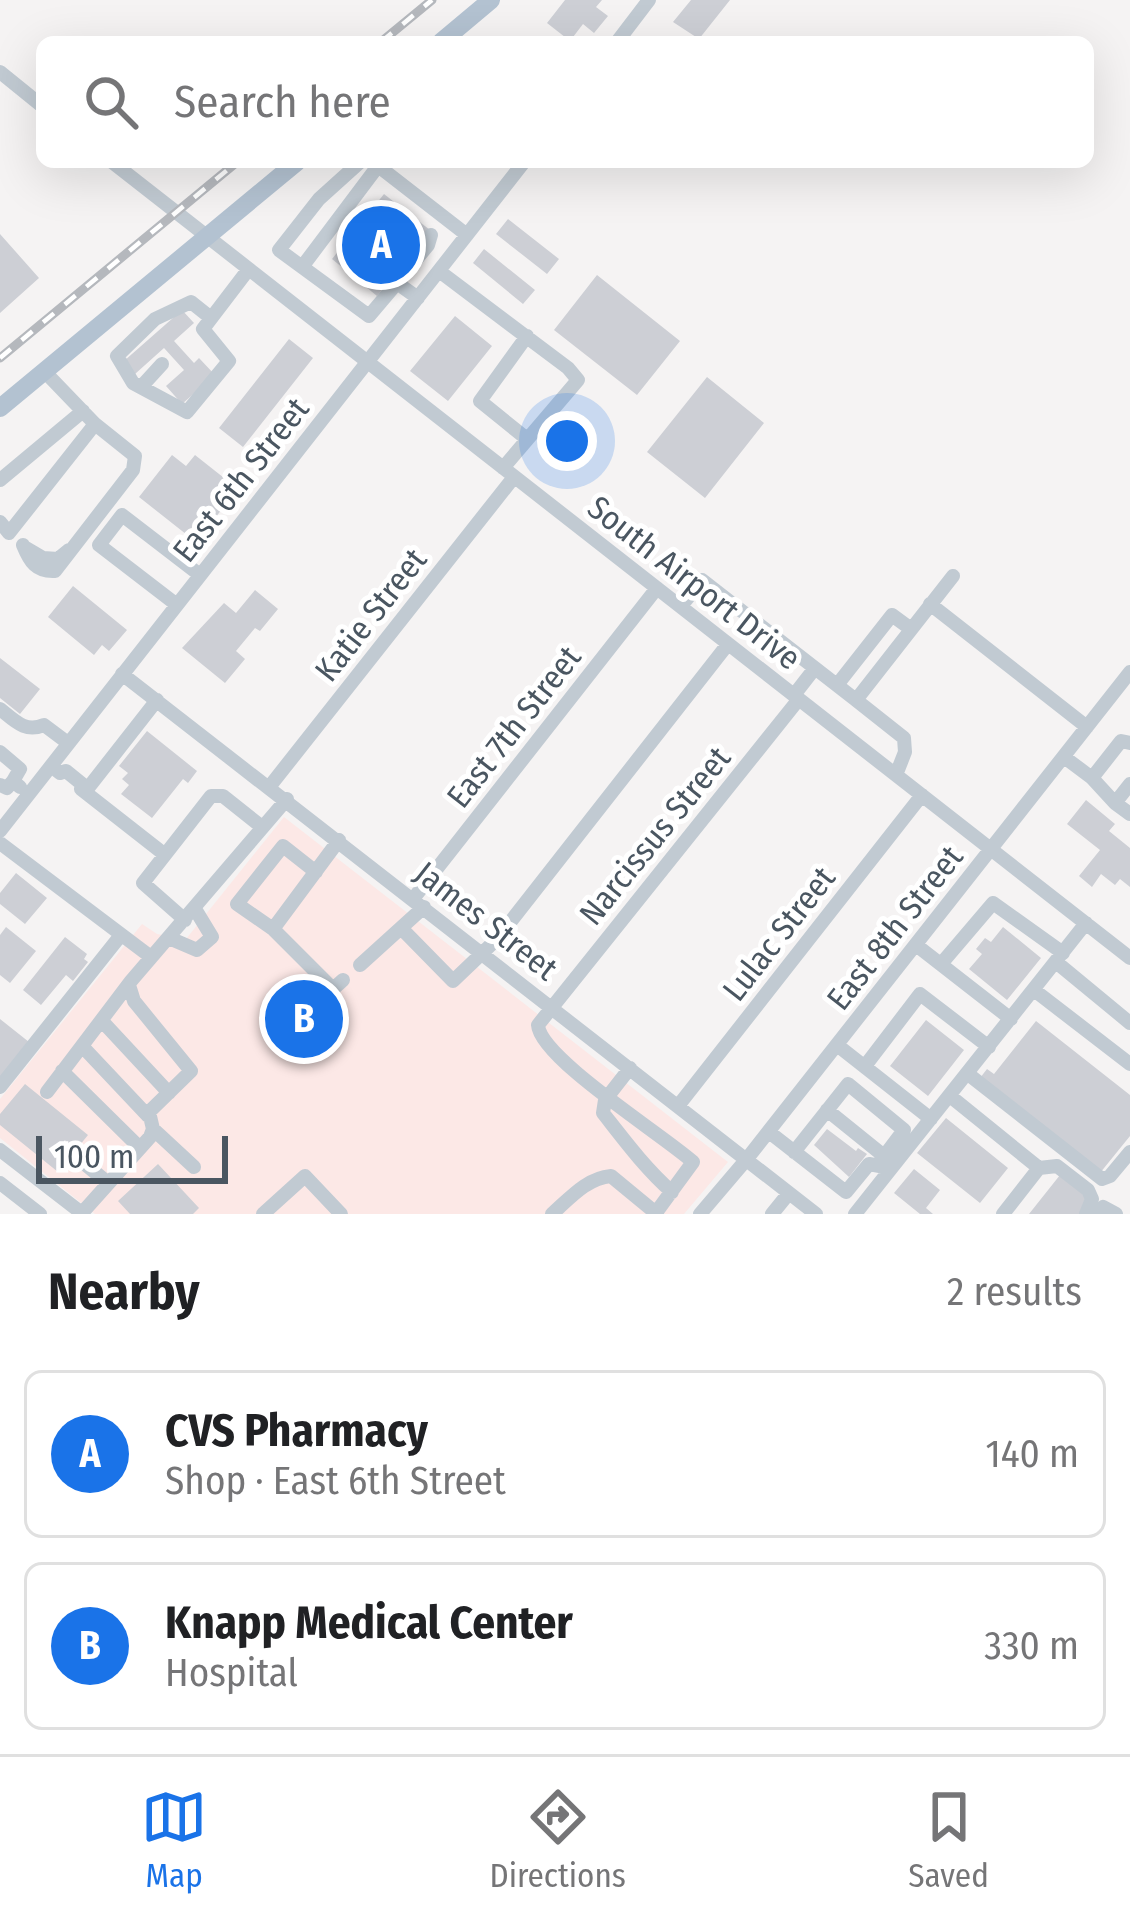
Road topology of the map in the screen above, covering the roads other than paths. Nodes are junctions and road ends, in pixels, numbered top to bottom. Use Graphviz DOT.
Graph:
graph roads {
  1 [pos="491,0"];
  2 [pos="650,0"];
  3 [pos="448,36"];
  4 [pos="622,36"];
  5 [pos="0,72"];
  6 [pos="36,101"];
  7 [pos="119,168"];
  8 [pos="290,168"];
  9 [pos="353,168"];
  10 [pos="372,168"];
  11 [pos="380,168"];
  12 [pos="519,168"];
  13 [pos="424,201"];
  14 [pos="467,235"];
  15 [pos="206,238"];
  16 [pos="302,267"];
  17 [pos="248,270"];
  18 [pos="440,271"];
  19 [pos="397,283"];
  20 [pos="139,293"];
  21 [pos="418,298"];
  22 [pos="211,318"];
  23 [pos="155,319"];
  24 [pos="527,336"];
  25 [pos="369,362"];
  26 [pos="162,364"];
  27 [pos="44,371"];
  28 [pos="141,387"];
  29 [pos="0,408"];
  30 [pos="82,412"];
  31 [pos="94,424"];
  32 [pos="527,439"];
  33 [pos="509,472"];
  34 [pos="0,480"];
  35 [pos="4,527"];
  36 [pos="200,575"];
  37 [pos="952,576"];
  38 [pos="657,587"];
  39 [pos="930,604"];
  40 [pos="177,605"];
  41 [pos="681,607"];
  42 [pos="911,629"];
  43 [pos="728,644"];
  44 [pos="814,668"];
  45 [pos="1130,672"];
  46 [pos="122,674"];
  47 [pos="837,685"];
  48 [pos="796,697"];
  49 [pos="157,700"];
  50 [pos="856,700"];
  51 [pos="0,709"];
  52 [pos="1087,727"];
  53 [pos="1130,742"];
  54 [pos="68,743"];
  55 [pos="0,752"];
  56 [pos="1064,757"];
  57 [pos="55,769"];
  58 [pos="896,775"];
  59 [pos="1092,778"];
  60 [pos="7,783"];
  61 [pos="1130,784"];
  62 [pos="270,786"];
  63 [pos="83,791"];
  64 [pos="29,794"];
  65 [pos="922,795"];
  66 [pos="287,800"];
  67 [pos="1115,803"];
  68 [pos="1130,814"];
  69 [pos="262,827"];
  70 [pos="0,831"];
  71 [pos="339,840"];
  72 [pos="0,842"];
  73 [pos="992,850"];
  74 [pos="164,854"];
  75 [pos="316,872"];
  76 [pos="419,903"];
  77 [pos="190,914"];
  78 [pos="1086,923"];
  79 [pos="273,928"];
  80 [pos="402,929"];
  81 [pos="122,935"];
  82 [pos="169,938"];
  83 [pos="916,945"];
  84 [pos="483,953"];
  85 [pos="152,957"];
  86 [pos="1059,957"];
  87 [pos="1130,958"];
  88 [pos="941,964"];
  89 [pos="360,965"];
  90 [pos="894,974"];
  91 [pos="343,980"];
  92 [pos="129,985"];
  93 [pos="1034,990"];
  94 [pos="920,994"];
  95 [pos="1130,1002"];
  96 [pos="552,1006"];
  97 [pos="1011,1019"];
  98 [pos="102,1021"];
  99 [pos="1129,1022"];
  100 [pos="837,1045"];
  101 [pos="82,1046"];
  102 [pos="989,1047"];
  103 [pos="1107,1047"];
  104 [pos="1130,1064"];
  105 [pos="865,1066"];
  106 [pos="630,1068"];
  107 [pos="62,1071"];
  108 [pos="968,1074"];
  109 [pos="0,1087"];
  110 [pos="46,1092"];
  111 [pos="169,1093"];
  112 [pos="608,1096"];
  113 [pos="950,1096"];
  114 [pos="678,1106"];
  115 [pos="827,1110"];
  116 [pos="932,1119"];
  117 [pos="151,1122"];
  118 [pos="769,1132"];
  119 [pos="140,1148"];
  120 [pos="0,1150"];
  121 [pos="794,1152"];
  122 [pos="1130,1152"];
  123 [pos="746,1160"];
  124 [pos="884,1163"];
  125 [pos="85,1164"];
  126 [pos="194,1167"];
  127 [pos="1039,1168"];
  128 [pos="0,1183"];
  129 [pos="109,1183"];
  130 [pos="672,1192"];
  131 [pos="789,1193"];
  132 [pos="82,1213"];
  133 [pos="40,1214"];
  134 [pos="263,1214"];
  135 [pos="341,1214"];
  136 [pos="552,1214"];
  137 [pos="656,1214"];
  138 [pos="700,1214"];
  139 [pos="772,1214"];
  140 [pos="816,1214"];
  141 [pos="855,1214"];
  142 [pos="1003,1214"];
  143 [pos="1086,1214"];
  144 [pos="1096,1214"];
  145 [pos="1116,1214"];
  1 -- 3 [label="main road"];
  2 -- 4 [label="street"];
  5 -- 6 [label="street"];
  7 -- 15 [label="street, South Airport Drive"];
  8 -- 15 [label="main road"];
  9 -- 16 [label="street"];
  10 -- 16 [label="street"];
  11 -- 13 [label="street"];
  12 -- 14 [label="street, East 6th Street"];
  13 -- 14 [label="street"];
  13 -- 19 [label="street"];
  14 -- 18 [label="street, East 6th Street"];
  15 -- 17 [label="street, South Airport Drive"];
  15 -- 20 [label="main road"];
  16 -- 19 [label="street"];
  17 -- 22 [label="street"];
  17 -- 25 [label="street, South Airport Drive"];
  18 -- 21 [label="street, East 6th Street"];
  18 -- 24 [label="street"];
  19 -- 21 [label="street"];
  20 -- 23 [label="street"];
  20 -- 27 [label="main road"];
  21 -- 25 [label="street, East 6th Street"];
  22 -- 23 [label="street"];
  22 -- 28 [label="street"];
  23 -- 28 [label="street"];
  24 -- 32 [label="street"];
  24 -- 32 [label="street, Katie Street"];
  25 -- 33 [label="street, South Airport Drive"];
  25 -- 36 [label="street, East 6th Street"];
  26 -- 28 [label="street"];
  27 -- 29 [label="main road"];
  27 -- 30 [label="street"];
  30 -- 31 [label="street"];
  30 -- 34 [label="street"];
  31 -- 35 [label="street"];
  31 -- 35 [label="street"];
  32 -- 33 [label="street, Katie Street"];
  33 -- 38 [label="street, South Airport Drive"];
  33 -- 62 [label="street, Katie Street"];
  36 -- 40 [label="street, East 6th Street"];
  36 -- 40 [label="street"];
  37 -- 39 [label="street"];
  38 -- 41 [label="street, South Airport Drive"];
  38 -- 76 [label="street, East 7th Street"];
  39 -- 42 [label="street"];
  39 -- 52 [label="street"];
  40 -- 46 [label="street, East 6th Street"];
  41 -- 43 [label="street, South Airport Drive"];
  41 -- 44 [label="street"];
  42 -- 47 [label="street"];
  42 -- 50 [label="street"];
  43 -- 48 [label="street, South Airport Drive"];
  43 -- 84 [label="street"];
  44 -- 47 [label="street"];
  44 -- 48 [label="street, Narcissus Street"];
  45 -- 52 [label="street, East 8th Street"];
  46 -- 49 [label="street, James Street"];
  46 -- 54 [label="street, East 6th Street"];
  47 -- 50 [label="street"];
  48 -- 58 [label="street, South Airport Drive"];
  48 -- 96 [label="street, Narcissus Street"];
  49 -- 62 [label="street, James Street"];
  49 -- 63 [label="street"];
  50 -- 58 [label="street"];
  51 -- 54 [label="street"];
  52 -- 56 [label="street, East 8th Street"];
  53 -- 59 [label="street"];
  54 -- 57 [label="street, East 6th Street"];
  55 -- 60 [label="street"];
  56 -- 59 [label="street"];
  56 -- 73 [label="street, East 8th Street"];
  57 -- 63 [label="street"];
  57 -- 64 [label="street, East 6th Street"];
  58 -- 65 [label="street, South Airport Drive"];
  59 -- 67 [label="street"];
  60 -- 64 [label="street"];
  61 -- 67 [label="street"];
  62 -- 66 [label="street, James Street"];
  63 -- 74 [label="street"];
  64 -- 70 [label="street, East 6th Street"];
  65 -- 73 [label="street, South Airport Drive"];
  65 -- 114 [label="street, Lulac Street"];
  66 -- 69 [label="street"];
  66 -- 71 [label="street, James Street"];
  67 -- 68 [label="street"];
  69 -- 74 [label="street"];
  69 -- 77 [label="street"];
  71 -- 75 [label="street"];
  71 -- 76 [label="street, James Street"];
  72 -- 81 [label="street"];
  73 -- 78 [label="street, South Airport Drive"];
  73 -- 83 [label="street, East 8th Street"];
  74 -- 77 [label="street"];
  75 -- 79 [label="street"];
  75 -- 79 [label="street"];
  76 -- 80 [label="street, East 7th Street"];
  76 -- 84 [label="street, James Street"];
  77 -- 82 [label="street"];
  77 -- 82 [label="street"];
  78 -- 86 [label="street"];
  78 -- 87 [label="street, South Airport Drive"];
  79 -- 91 [label="street"];
  80 -- 84 [label="street"];
  80 -- 89 [label="street, East 7th Street"];
  81 -- 85 [label="street"];
  81 -- 109 [label="street"];
  82 -- 85 [label="street"];
  83 -- 88 [label="street"];
  83 -- 90 [label="street, East 8th Street"];
  84 -- 96 [label="street, James Street"];
  85 -- 92 [label="street"];
  86 -- 88 [label="street"];
  86 -- 93 [label="street"];
  86 -- 99 [label="street"];
  88 -- 97 [label="street"];
  90 -- 94 [label="street"];
  90 -- 100 [label="street, East 8th Street"];
  92 -- 98 [label="street"];
  92 -- 111 [label="street"];
  93 -- 97 [label="street"];
  93 -- 103 [label="street"];
  94 -- 102 [label="street"];
  94 -- 105 [label="street"];
  95 -- 99 [label="street"];
  96 -- 106 [label="street, James Street"];
  96 -- 112 [label="street"];
  97 -- 102 [label="street"];
  98 -- 101 [label="street"];
  98 -- 111 [label="street"];
  99 -- 103 [label="street"];
  100 -- 105 [label="street"];
  100 -- 118 [label="street, East 8th Street"];
  101 -- 107 [label="street"];
  101 -- 117 [label="street"];
  102 -- 108 [label="street"];
  103 -- 104 [label="street"];
  105 -- 116 [label="street"];
  106 -- 112 [label="street"];
  106 -- 114 [label="street, James Street"];
  107 -- 110 [label="street"];
  107 -- 119 [label="street"];
  108 -- 113 [label="street"];
  108 -- 122 [label="street"];
  111 -- 117 [label="street"];
  112 -- 130 [label="street"];
  112 -- 130 [label="street"];
  113 -- 116 [label="street"];
  113 -- 127 [label="street"];
  114 -- 123 [label="street, James Street"];
  115 -- 121 [label="street"];
  115 -- 124 [label="street"];
  115 -- 124 [label="street"];
  116 -- 124 [label="street"];
  117 -- 119 [label="street"];
  117 -- 126 [label="street"];
  118 -- 121 [label="street"];
  118 -- 123 [label="street, East 8th Street"];
  119 -- 129 [label="street"];
  120 -- 132 [label="street"];
  121 -- 124 [label="street"];
  123 -- 131 [label="street, James Street"];
  123 -- 138 [label="street, East 8th Street"];
  124 -- 141 [label="street"];
  125 -- 129 [label="street"];
  127 -- 142 [label="street"];
  127 -- 143 [label="street"];
  128 -- 133 [label="street"];
  129 -- 132 [label="street"];
  130 -- 137 [label="street"];
  131 -- 139 [label="street"];
  131 -- 140 [label="street, James Street"];
  134 -- 135 [label="street"];
  136 -- 137 [label="street"];
  144 -- 145 [label="street"];
}
